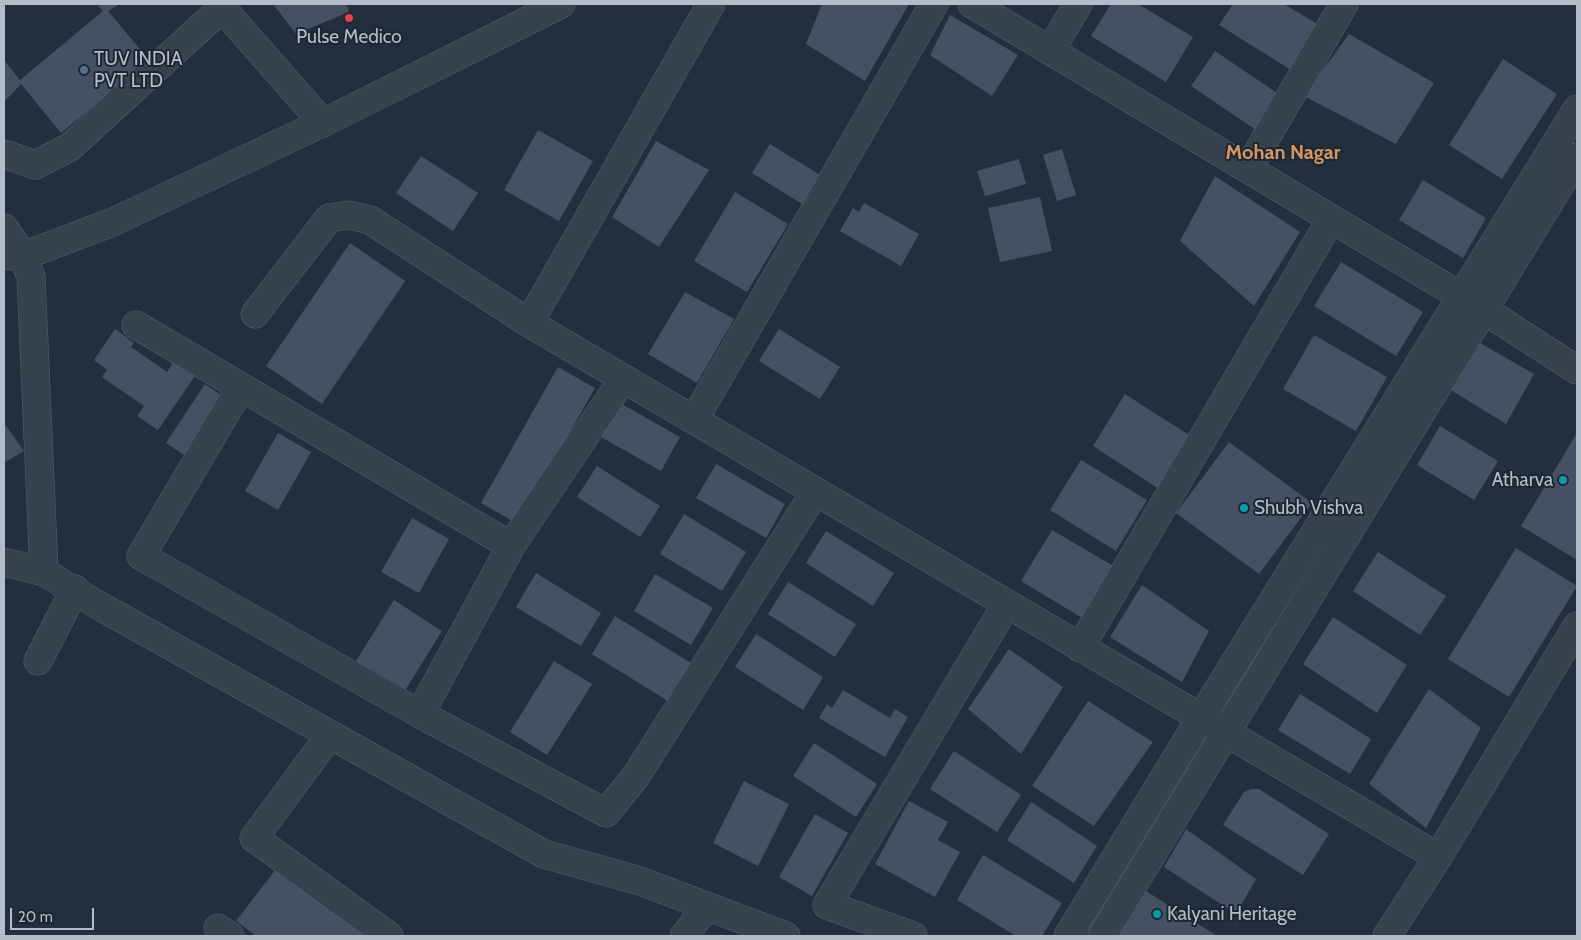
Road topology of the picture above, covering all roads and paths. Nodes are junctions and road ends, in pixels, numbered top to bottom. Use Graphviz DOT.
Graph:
graph roads {
  1 [pos="242,4"];
  2 [pos="561,4"];
  3 [pos="710,4"];
  4 [pos="934,4"];
  5 [pos="972,4"];
  6 [pos="1078,4"];
  7 [pos="1344,4"];
  8 [pos="1050,51"];
  9 [pos="1577,109"];
  10 [pos="330,119"];
  11 [pos="4,154"];
  12 [pos="1577,158"];
  13 [pos="1248,169"];
  14 [pos="1331,219"];
  15 [pos="4,228"];
  16 [pos="13,255"];
  17 [pos="1472,304"];
  18 [pos="255,314"];
  19 [pos="529,323"];
  20 [pos="136,325"];
  21 [pos="1577,370"];
  22 [pos="623,378"];
  23 [pos="241,387"];
  24 [pos="694,420"];
  25 [pos="815,492"];
  26 [pos="511,546"];
  27 [pos="4,562"];
  28 [pos="44,572"];
  29 [pos="75,589"];
  30 [pos="1006,605"];
  31 [pos="1577,626"];
  32 [pos="1080,648"];
  33 [pos="38,661"];
  34 [pos="420,714"];
  35 [pos="1200,719"];
  36 [pos="1227,734"];
  37 [pos="330,735"];
  38 [pos="1438,857"];
  39 [pos="707,906"];
  40 [pos="389,936"];
  41 [pos="684,936"];
  42 [pos="786,936"];
  43 [pos="913,936"];
  44 [pos="1068,936"];
  45 [pos="1102,936"];
  46 [pos="1386,936"];
  1 -- 10 [label="street"];
  2 -- 10 [label="street"];
  3 -- 19 [label="street"];
  4 -- 24 [label="street"];
  5 -- 8 [label="street"];
  6 -- 8 [label="street"];
  7 -- 13 [label="street"];
  8 -- 13 [label="street"];
  9 -- 17 [label="street"];
  10 -- 11 [label="street"];
  10 -- 16 [label="street"];
  12 -- 17 [label="street"];
  13 -- 14 [label="street"];
  14 -- 17 [label="street"];
  14 -- 32 [label="street"];
  15 -- 16 [label="street"];
  16 -- 28 [label="street"];
  17 -- 21 [label="street"];
  17 -- 35 [label="street"];
  17 -- 36 [label="street"];
  18 -- 19 [label="street"];
  19 -- 22 [label="street"];
  20 -- 23 [label="street"];
  22 -- 24 [label="street"];
  22 -- 26 [label="street"];
  23 -- 26 [label="street"];
  23 -- 34 [label="street"];
  24 -- 25 [label="street"];
  25 -- 30 [label="street"];
  25 -- 34 [label="street"];
  26 -- 34 [label="street"];
  27 -- 28 [label="street"];
  28 -- 29 [label="street"];
  29 -- 33 [label="street"];
  29 -- 37 [label="street"];
  30 -- 32 [label="street"];
  30 -- 43 [label="street"];
  31 -- 38 [label="street"];
  32 -- 35 [label="street"];
  35 -- 36 [label="street"];
  35 -- 44 [label="street"];
  36 -- 38 [label="street"];
  36 -- 45 [label="street"];
  37 -- 39 [label="street"];
  37 -- 40 [label="street"];
  38 -- 46 [label="street"];
  39 -- 41 [label="street"];
  39 -- 42 [label="street"];
}
